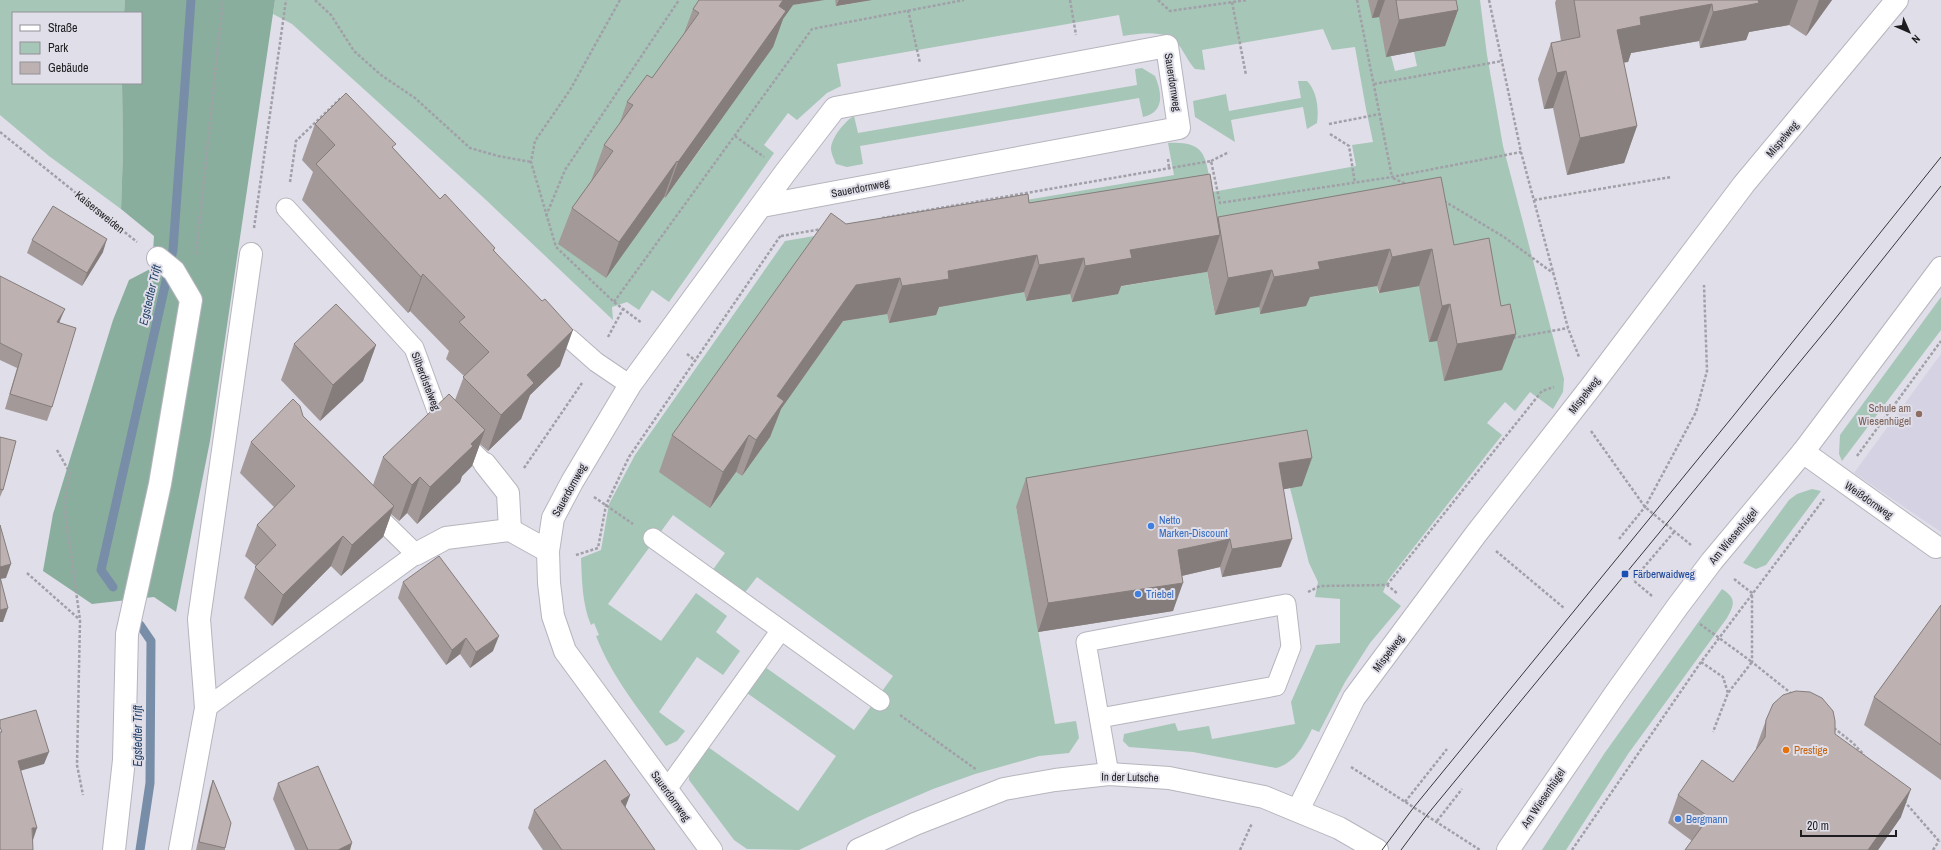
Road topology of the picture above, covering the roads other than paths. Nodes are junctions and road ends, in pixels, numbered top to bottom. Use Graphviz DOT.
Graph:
graph roads {
  1 [pos="1898,0"];
  2 [pos="766,205"];
  3 [pos="286,208"];
  4 [pos="250,254"];
  5 [pos="166,264"];
  6 [pos="1941,268"];
  7 [pos="570,339"];
  8 [pos="630,385"];
  9 [pos="1803,452"];
  10 [pos="484,464"];
  11 [pos="355,494"];
  12 [pos="510,530"];
  13 [pos="653,538"];
  14 [pos="1939,549"];
  15 [pos="416,554"];
  16 [pos="548,557"];
  17 [pos="781,630"];
  18 [pos="880,701"];
  19 [pos="206,708"];
  20 [pos="1100,718"];
  21 [pos="1110,774"];
  22 [pos="667,789"];
  23 [pos="1298,810"];
  24 [pos="114,850"];
  25 [pos="180,850"];
  26 [pos="711,850"];
  27 [pos="858,850"];
  28 [pos="1377,850"];
  29 [pos="1508,850"];
  1 -- 23 [label="street, Mispelweg"];
  2 -- 2 [label="street, Sauerdornweg"];
  2 -- 8 [label="street, Sauerdornweg"];
  3 -- 10 [label="lane, Silberdistelweg"];
  4 -- 19 [label="street"];
  5 -- 24 [label="street"];
  6 -- 9 [label="street, Am Wiesenhügel"];
  7 -- 8 [label="lane"];
  8 -- 16 [label="street, Sauerdornweg"];
  9 -- 14 [label="street, Weißdornweg"];
  9 -- 29 [label="street, Am Wiesenhügel"];
  10 -- 12 [label="street, Silberdistelweg"];
  11 -- 15 [label="lane"];
  12 -- 15 [label="street"];
  12 -- 16 [label="street"];
  13 -- 17 [label="lane"];
  15 -- 19 [label="lane"];
  16 -- 22 [label="street, Sauerdornweg"];
  17 -- 18 [label="lane"];
  17 -- 22 [label="lane"];
  19 -- 25 [label="street"];
  20 -- 20 [label="lane"];
  20 -- 21 [label="lane"];
  21 -- 23 [label="street, In der Lutsche"];
  21 -- 27 [label="street, In der Lutsche"];
  22 -- 26 [label="street, Sauerdornweg"];
  23 -- 28 [label="street, In der Lutsche"];
}
